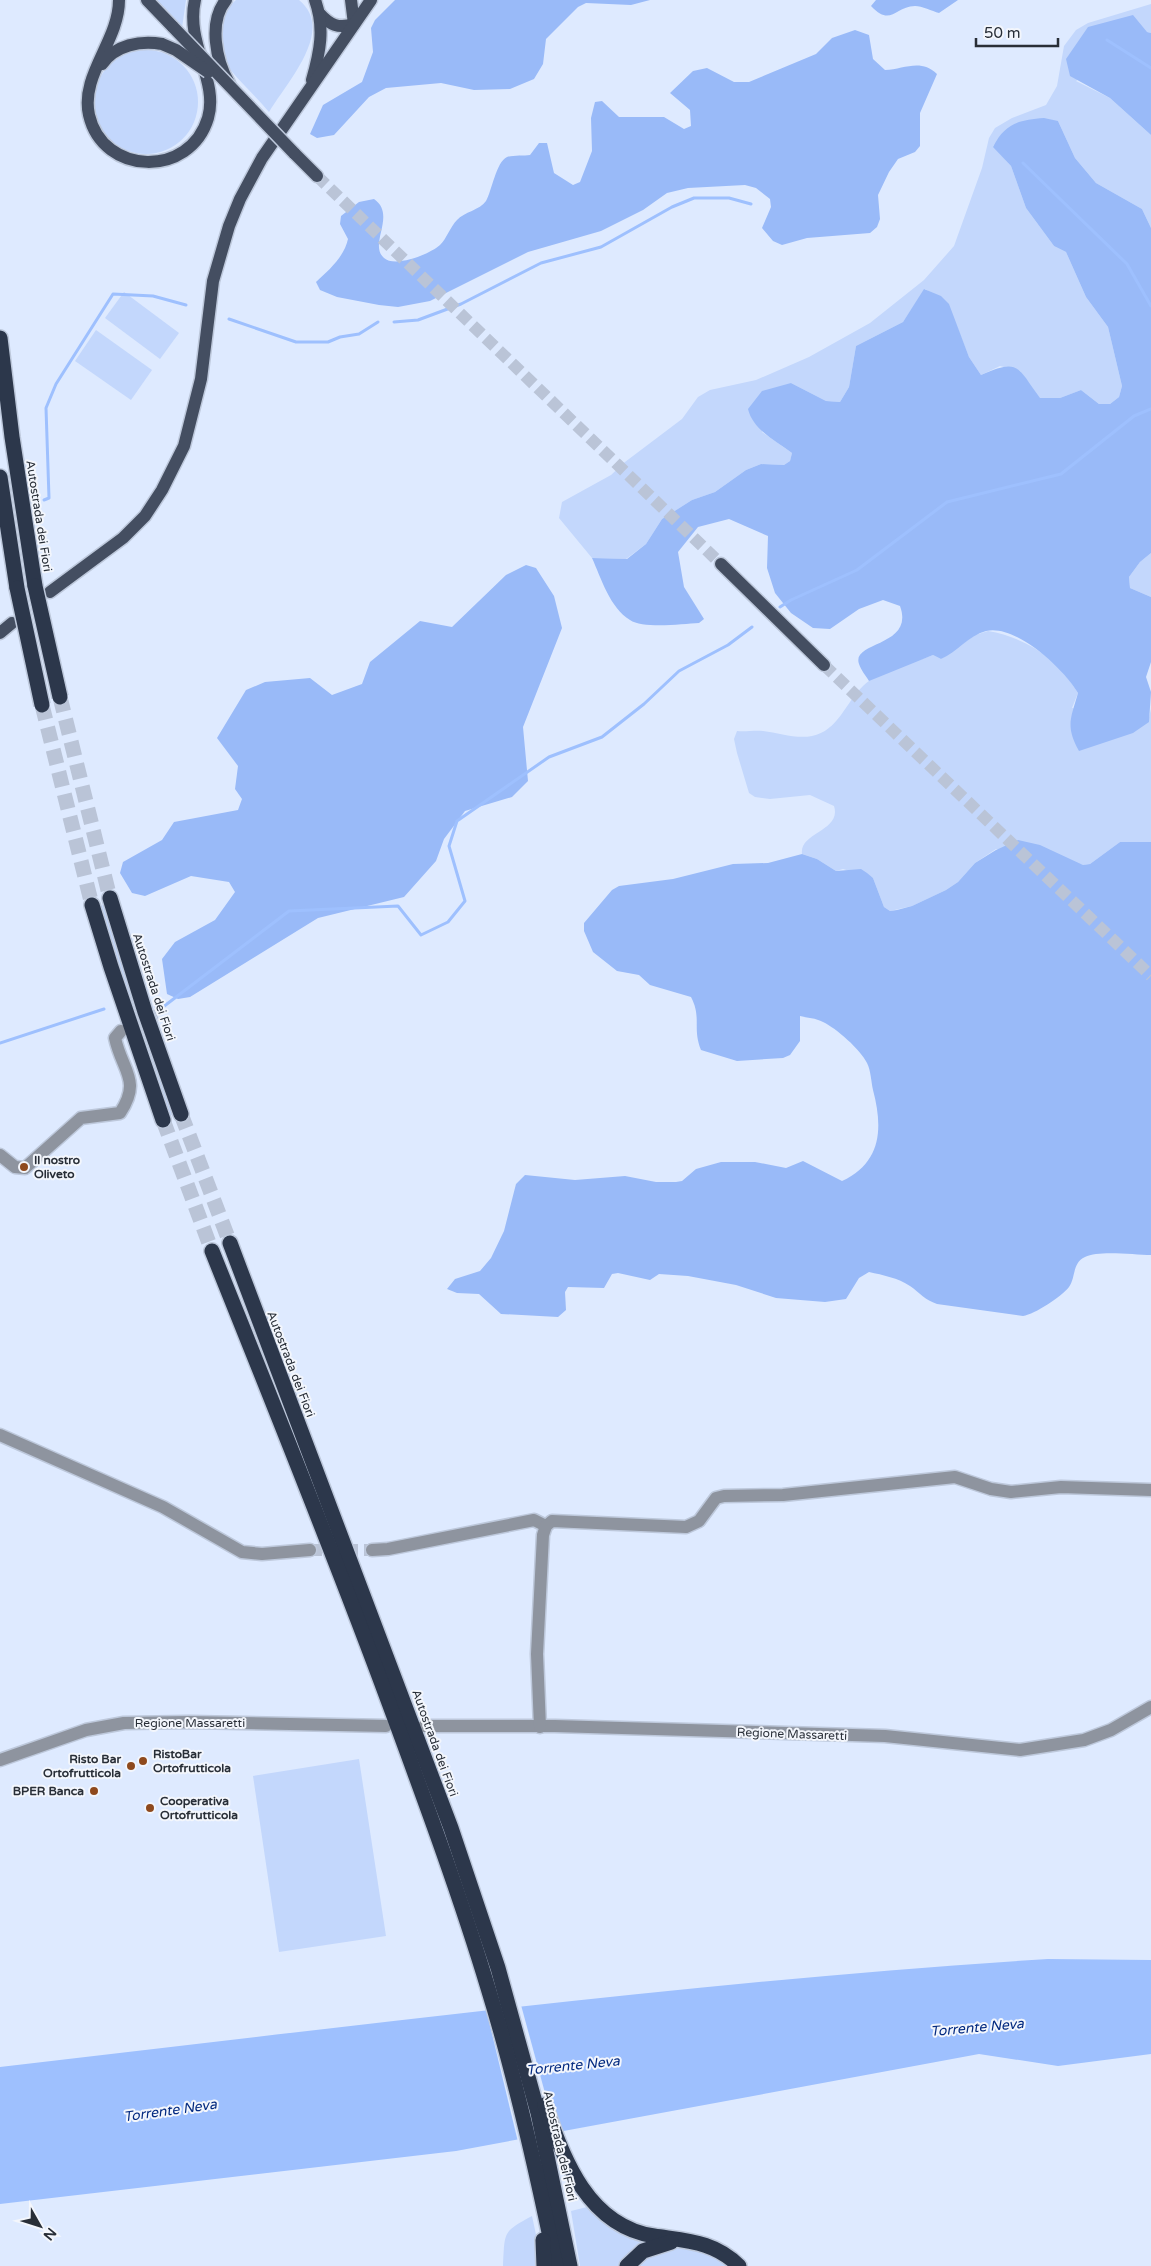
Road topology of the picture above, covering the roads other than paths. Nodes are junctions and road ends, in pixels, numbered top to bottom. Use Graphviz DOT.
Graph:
graph roads {
  1 [pos="119,0"];
  2 [pos="147,0"];
  3 [pos="195,0"];
  4 [pos="226,0"];
  5 [pos="351,0"];
  6 [pos="370,0"];
  7 [pos="315,4"];
  8 [pos="354,24"];
  9 [pos="93,76"];
  10 [pos="233,89"];
  11 [pos="309,91"];
  12 [pos="317,176"];
  13 [pos="0,338"];
  14 [pos="0,477"];
  15 [pos="721,564"];
  16 [pos="50,592"];
  17 [pos="12,623"];
  18 [pos="0,633"];
  19 [pos="824,665"];
  20 [pos="60,697"];
  21 [pos="42,705"];
  22 [pos="110,898"];
  23 [pos="92,906"];
  24 [pos="120,1031"];
  25 [pos="181,1114"];
  26 [pos="163,1120"];
  27 [pos="0,1155"];
  28 [pos="230,1243"];
  29 [pos="212,1251"];
  30 [pos="0,1434"];
  31 [pos="1151,1490"];
  32 [pos="546,1526"];
  33 [pos="310,1550"];
  34 [pos="372,1550"];
  35 [pos="1151,1707"];
  36 [pos="386,1726"];
  37 [pos="424,1726"];
  38 [pos="540,1726"];
  39 [pos="0,1760"];
  40 [pos="444,1830"];
  41 [pos="524,2059"];
  42 [pos="549,2197"];
  43 [pos="680,2239"];
  44 [pos="544,2266"];
  45 [pos="556,2266"];
  46 [pos="570,2266"];
  47 [pos="627,2266"];
  48 [pos="738,2266"];
  1 -- 9 [label="main road"];
  2 -- 10 [label="main road, bridge"];
  3 -- 9 [label="main road"];
  4 -- 10 [label="main road, bridge"];
  5 -- 8 [label="main road"];
  6 -- 8 [label="main road"];
  7 -- 8 [label="main road"];
  7 -- 11 [label="main road"];
  8 -- 11 [label="main road"];
  9 -- 10 [label="main road, bridge"];
  10 -- 12 [label="main road, bridge"];
  11 -- 16 [label="main road"];
  13 -- 20 [label="highway, Autostrada dei Fiori, bridge"];
  14 -- 21 [label="highway, bridge"];
  15 -- 19 [label="main road"];
  17 -- 18 [label="main road"];
  22 -- 25 [label="highway, Autostrada dei Fiori"];
  23 -- 26 [label="highway"];
  24 -- 27 [label="street"];
  28 -- 40 [label="highway, Autostrada dei Fiori"];
  29 -- 40 [label="highway, Autostrada dei Fiori"];
  30 -- 33 [label="street"];
  31 -- 32 [label="street"];
  32 -- 34 [label="street"];
  32 -- 38 [label="street"];
  35 -- 38 [label="street, Regione Massaretti"];
  36 -- 39 [label="street, Regione Massaretti"];
  37 -- 38 [label="street, Regione Massaretti"];
  40 -- 41 [label="highway, Autostrada dei Fiori"];
  40 -- 42 [label="highway, Autostrada dei Fiori"];
  41 -- 42 [label="highway, Autostrada dei Fiori"];
  41 -- 43 [label="highway"];
  42 -- 44 [label="highway"];
  42 -- 45 [label="highway, Autostrada dei Fiori"];
  42 -- 46 [label="highway, Autostrada dei Fiori"];
  43 -- 47 [label="highway"];
  43 -- 48 [label="highway"];
}
